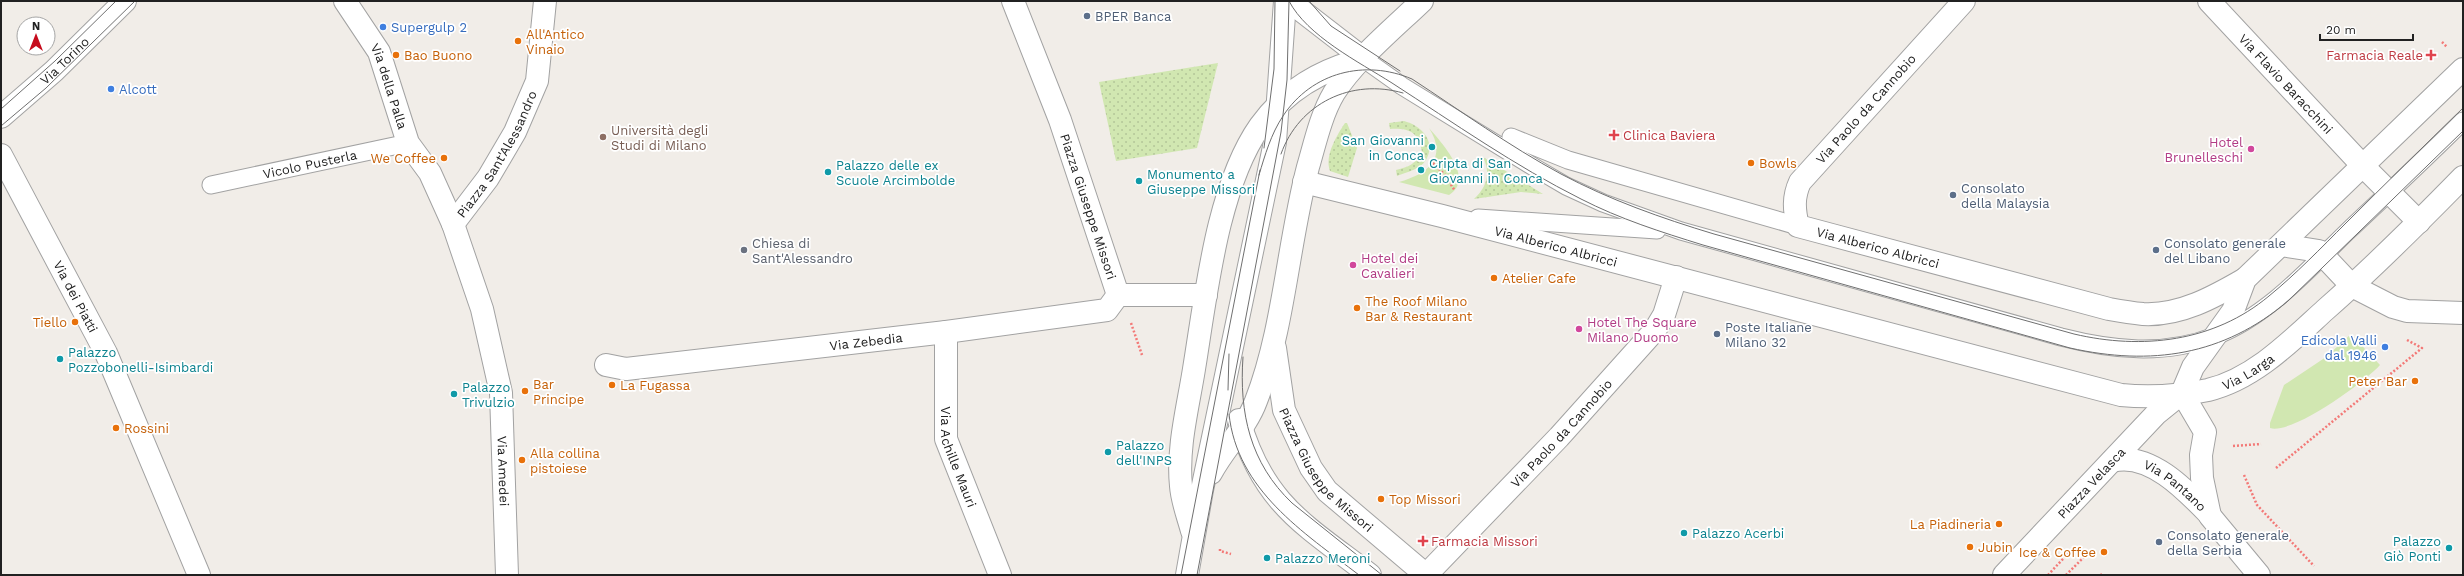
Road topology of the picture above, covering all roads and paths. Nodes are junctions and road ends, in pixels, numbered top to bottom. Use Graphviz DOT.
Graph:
graph roads {
  1 [pos="125,1"];
  2 [pos="345,1"];
  3 [pos="545,1"];
  4 [pos="1013,1"];
  5 [pos="1285,1"];
  6 [pos="1289,1"];
  7 [pos="1422,1"];
  8 [pos="1964,1"];
  9 [pos="2209,1"];
  10 [pos="1364,59"];
  11 [pos="2463,69"];
  12 [pos="1280,102"];
  13 [pos="1,117"];
  14 [pos="2463,121"];
  15 [pos="1511,137"];
  16 [pos="408,143"];
  17 [pos="1,155"];
  18 [pos="1433,163"];
  19 [pos="2363,166"];
  20 [pos="430,173"];
  21 [pos="2463,178"];
  22 [pos="1304,182"];
  23 [pos="211,185"];
  24 [pos="2390,193"];
  25 [pos="1457,195"];
  26 [pos="1442,216"];
  27 [pos="2419,222"];
  28 [pos="453,224"];
  29 [pos="1798,226"];
  30 [pos="1681,231"];
  31 [pos="2281,245"];
  32 [pos="2324,255"];
  33 [pos="1676,277"];
  34 [pos="2245,279"];
  35 [pos="2352,286"];
  36 [pos="1118,295"];
  37 [pos="1206,295"];
  38 [pos="2463,312"];
  39 [pos="1130,319"];
  40 [pos="946,332"];
  41 [pos="1274,337"];
  42 [pos="2215,337"];
  43 [pos="1233,344"];
  44 [pos="2422,348"];
  45 [pos="1142,355"];
  46 [pos="606,365"];
  47 [pos="496,368"];
  48 [pos="2182,393"];
  49 [pos="1241,429"];
  50 [pos="2261,444"];
  51 [pos="2233,446"];
  52 [pos="2112,461"];
  53 [pos="2276,468"];
  54 [pos="2244,476"];
  55 [pos="1202,490"];
  56 [pos="2210,516"];
  57 [pos="1194,539"];
  58 [pos="1221,545"];
  59 [pos="2074,547"];
  60 [pos="1231,554"];
  61 [pos="2084,557"];
  62 [pos="2314,566"];
  63 [pos="199,575"];
  64 [pos="507,575"];
  65 [pos="1000,575"];
  66 [pos="1187,575"];
  67 [pos="1370,575"];
  68 [pos="1426,575"];
  69 [pos="2004,575"];
  70 [pos="2048,575"];
  71 [pos="2066,575"];
  72 [pos="2259,575"];
  1 -- 13 [label="street, Via Torino"];
  2 -- 16 [label="street, Via della Palla"];
  3 -- 28 [label="street, Piazza Sant'Alessandro"];
  4 -- 36 [label="street, Piazza Giuseppe Missori"];
  5 -- 12 [label="street, Piazza Giuseppe Missori"];
  6 -- 10 [label="street"];
  7 -- 10 [label="street, Piazza Giuseppe Missori"];
  8 -- 29 [label="street, Via Paolo da Cannobio"];
  9 -- 19 [label="street, Via Flavio Baracchini"];
  10 -- 12 [label="street"];
  10 -- 22 [label="street, Piazza Giuseppe Missori"];
  10 -- 30 [label="lane, Via Alberico Albricci"];
  11 -- 19 [label="street"];
  12 -- 37 [label="street"];
  12 -- 43 [label="street, Piazza Giuseppe Missori"];
  14 -- 24 [label="lane"];
  15 -- 29 [label="lane, Via Alberico Albricci"];
  16 -- 20 [label="street, Via della Palla"];
  16 -- 23 [label="lane, Vicolo Pusterla"];
  17 -- 63 [label="street, Via dei Piatti"];
  18 -- 25 [label="path"];
  19 -- 24 [label="street"];
  19 -- 31 [label="street"];
  20 -- 28 [label="street, Piazza Sant'Alessandro"];
  21 -- 27 [label="street, Via Larga"];
  22 -- 26 [label="street, Via Alberico Albricci"];
  22 -- 41 [label="street, Piazza Giuseppe Missori"];
  24 -- 27 [label="street"];
  24 -- 32 [label="lane"];
  26 -- 30 [label="lane, Via Alberico Albricci"];
  26 -- 33 [label="street, Via Alberico Albricci"];
  27 -- 35 [label="street, Via Larga"];
  28 -- 47 [label="street, Piazza Sant'Alessandro"];
  29 -- 34 [label="street, Via Alberico Albricci"];
  30 -- 42 [label="lane, Via Alberico Albricci"];
  31 -- 32 [label="street"];
  31 -- 34 [label="street"];
  32 -- 35 [label="street"];
  32 -- 42 [label="lane"];
  33 -- 48 [label="street, Via Alberico Albricci"];
  33 -- 68 [label="street, Via Paolo da Cannobio"];
  34 -- 42 [label="street"];
  35 -- 38 [label="street"];
  35 -- 48 [label="street, Via Larga"];
  36 -- 37 [label="street, Piazza Giuseppe Missori"];
  36 -- 40 [label="street, Via Zebedia"];
  37 -- 57 [label="street"];
  39 -- 45 [label="path"];
  40 -- 46 [label="street, Via Zebedia"];
  40 -- 65 [label="street, Via Achille Mauri"];
  41 -- 49 [label="street, Piazza Giuseppe Missori"];
  41 -- 68 [label="street, Piazza Giuseppe Missori"];
  42 -- 48 [label="street"];
  43 -- 49 [label="street, Piazza Giuseppe Missori"];
  43 -- 55 [label="street, Piazza Giuseppe Missori"];
  44 -- 53 [label="path"];
  47 -- 64 [label="street, Via Amedei"];
  48 -- 52 [label="street, Piazza Velasca"];
  48 -- 56 [label="street, Via Pantano"];
  49 -- 55 [label="street, Piazza Giuseppe Missori"];
  49 -- 67 [label="street, Piazza Giuseppe Missori"];
  50 -- 51 [label="path"];
  52 -- 56 [label="street, Via Pantano"];
  52 -- 69 [label="street, Piazza Velasca"];
  54 -- 62 [label="path"];
  55 -- 57 [label="street, Piazza Giuseppe Missori"];
  56 -- 72 [label="street, Via Pantano"];
  57 -- 66 [label="street, Piazza Giuseppe Missori"];
  58 -- 60 [label="path"];
  59 -- 70 [label="path"];
  61 -- 71 [label="path"];
}
